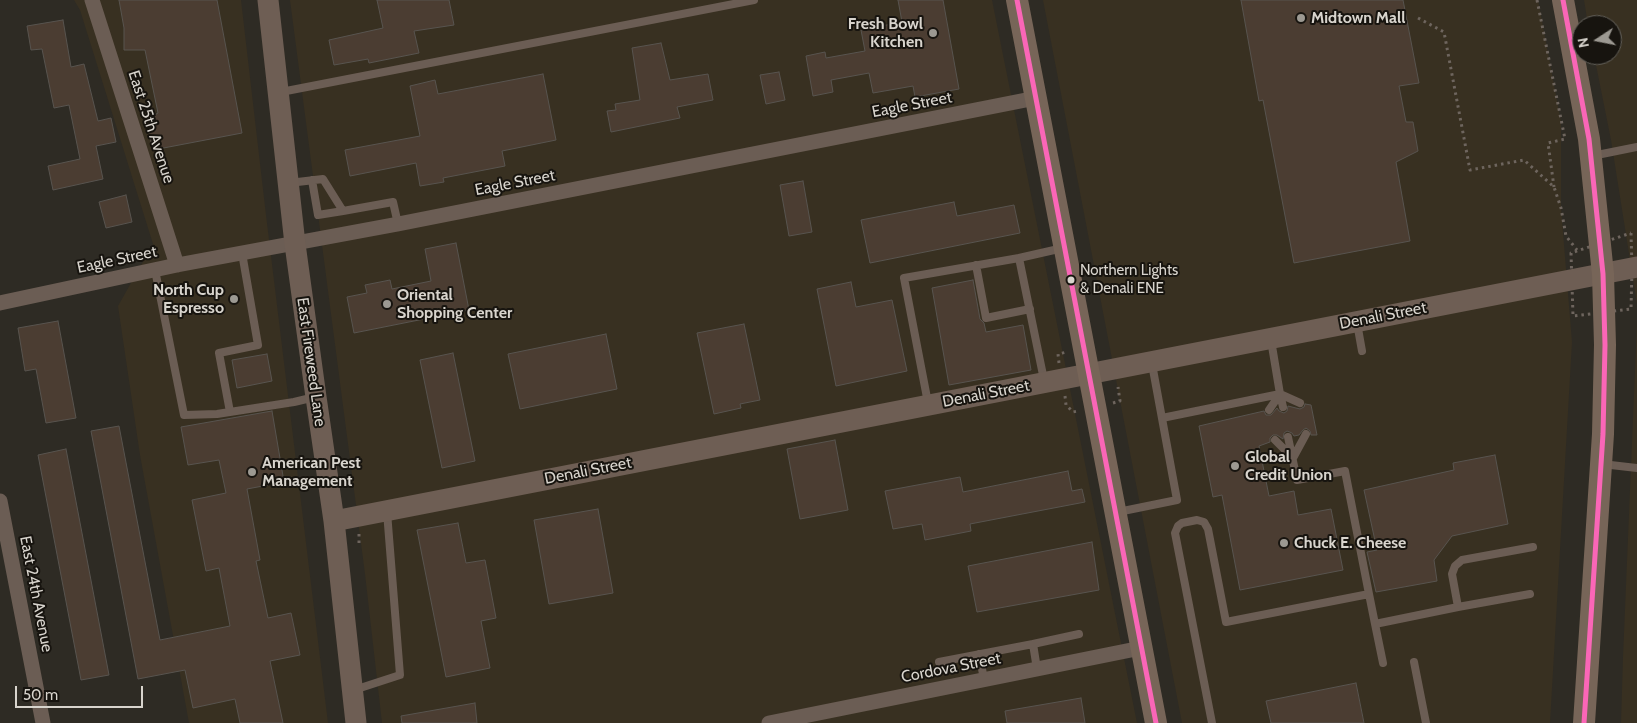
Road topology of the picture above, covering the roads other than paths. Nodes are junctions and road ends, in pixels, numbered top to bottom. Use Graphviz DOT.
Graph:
graph roads {
  1 [pos="92,0"];
  2 [pos="268,0"];
  3 [pos="754,0"];
  4 [pos="1016,0"];
  5 [pos="1563,0"];
  6 [pos="279,92"];
  7 [pos="1036,98"];
  8 [pos="1637,147"];
  9 [pos="1591,157"];
  10 [pos="312,180"];
  11 [pos="288,184"];
  12 [pos="343,210"];
  13 [pos="398,224"];
  14 [pos="295,244"];
  15 [pos="1064,248"];
  16 [pos="242,253"];
  17 [pos="1019,258"];
  18 [pos="177,265"];
  19 [pos="976,265"];
  20 [pos="1637,267"];
  21 [pos="155,270"];
  22 [pos="1603,274"];
  23 [pos="0,303"];
  24 [pos="1030,309"];
  25 [pos="1357,322"];
  26 [pos="1271,338"];
  27 [pos="1362,351"];
  28 [pos="1151,362"];
  29 [pos="1088,374"];
  30 [pos="1045,382"];
  31 [pos="1280,394"];
  32 [pos="316,396"];
  33 [pos="1300,404"];
  34 [pos="928,405"];
  35 [pos="1283,407"];
  36 [pos="1269,410"];
  37 [pos="230,412"];
  38 [pos="1162,418"];
  39 [pos="1306,434"];
  40 [pos="1288,437"];
  41 [pos="1274,440"];
  42 [pos="1292,458"];
  43 [pos="1600,463"];
  44 [pos="1637,468"];
  45 [pos="0,502"];
  46 [pos="387,510"];
  47 [pos="1115,512"];
  48 [pos="334,521"];
  49 [pos="1533,547"];
  50 [pos="1369,594"];
  51 [pos="1530,594"];
  52 [pos="1458,608"];
  53 [pos="1375,624"];
  54 [pos="1079,634"];
  55 [pos="1033,644"];
  56 [pos="1141,648"];
  57 [pos="980,654"];
  58 [pos="940,662"];
  59 [pos="1414,662"];
  60 [pos="1383,663"];
  61 [pos="1037,669"];
  62 [pos="984,680"];
  63 [pos="352,690"];
  64 [pos="42,723"];
  65 [pos="356,723"];
  66 [pos="769,723"];
  67 [pos="1156,723"];
  68 [pos="1212,723"];
  69 [pos="1426,723"];
  70 [pos="1584,723"];
  1 -- 18 [label="street, East 25th Avenue"];
  2 -- 6 [label="street, East Fireweed Lane"];
  3 -- 6 [label="lane"];
  4 -- 7 [label="main road"];
  5 -- 9 [label="main road"];
  6 -- 11 [label="street, East Fireweed Lane"];
  7 -- 13 [label="street, Eagle Street"];
  7 -- 15 [label="main road"];
  8 -- 9 [label="lane"];
  9 -- 22 [label="main road"];
  10 -- 11 [label="lane"];
  10 -- 12 [label="lane"];
  10 -- 12 [label="lane"];
  11 -- 14 [label="street, East Fireweed Lane"];
  12 -- 13 [label="lane"];
  13 -- 14 [label="street, Eagle Street"];
  14 -- 16 [label="street, Eagle Street"];
  14 -- 32 [label="street, East Fireweed Lane"];
  15 -- 17 [label="lane"];
  15 -- 29 [label="main road"];
  16 -- 18 [label="street, Eagle Street"];
  16 -- 37 [label="lane"];
  17 -- 19 [label="lane"];
  17 -- 24 [label="lane"];
  18 -- 21 [label="street, Eagle Street"];
  19 -- 24 [label="lane"];
  19 -- 34 [label="lane"];
  20 -- 22 [label="street, Denali Street"];
  21 -- 23 [label="street, Eagle Street"];
  21 -- 37 [label="lane"];
  22 -- 25 [label="street, Denali Street"];
  22 -- 43 [label="main road"];
  24 -- 30 [label="lane"];
  25 -- 26 [label="street, Denali Street"];
  25 -- 27 [label="lane"];
  26 -- 28 [label="street, Denali Street"];
  26 -- 31 [label="lane"];
  28 -- 29 [label="street, Denali Street"];
  28 -- 38 [label="lane"];
  29 -- 30 [label="street, Denali Street"];
  29 -- 47 [label="main road"];
  30 -- 34 [label="street, Denali Street"];
  31 -- 33 [label="lane"];
  31 -- 35 [label="lane"];
  31 -- 36 [label="lane"];
  31 -- 38 [label="lane"];
  32 -- 37 [label="lane"];
  32 -- 48 [label="street, East Fireweed Lane"];
  34 -- 46 [label="street, Denali Street"];
  38 -- 47 [label="lane"];
  39 -- 42 [label="lane"];
  40 -- 42 [label="lane"];
  41 -- 42 [label="lane"];
  42 -- 50 [label="lane"];
  43 -- 44 [label="lane"];
  43 -- 70 [label="main road"];
  45 -- 64 [label="street, East 24th Avenue"];
  46 -- 48 [label="street, Denali Street"];
  46 -- 63 [label="lane"];
  47 -- 56 [label="main road"];
  48 -- 63 [label="street, East Fireweed Lane"];
  49 -- 52 [label="lane"];
  50 -- 53 [label="lane"];
  50 -- 68 [label="lane"];
  51 -- 52 [label="lane"];
  52 -- 53 [label="lane"];
  53 -- 60 [label="lane"];
  54 -- 55 [label="lane"];
  55 -- 57 [label="lane"];
  55 -- 61 [label="lane"];
  56 -- 61 [label="street, Cordova Street"];
  56 -- 67 [label="main road"];
  57 -- 58 [label="lane"];
  57 -- 62 [label="lane"];
  59 -- 69 [label="lane"];
  61 -- 62 [label="street, Cordova Street"];
  62 -- 66 [label="street, Cordova Street"];
  63 -- 65 [label="street, East Fireweed Lane"];
}
